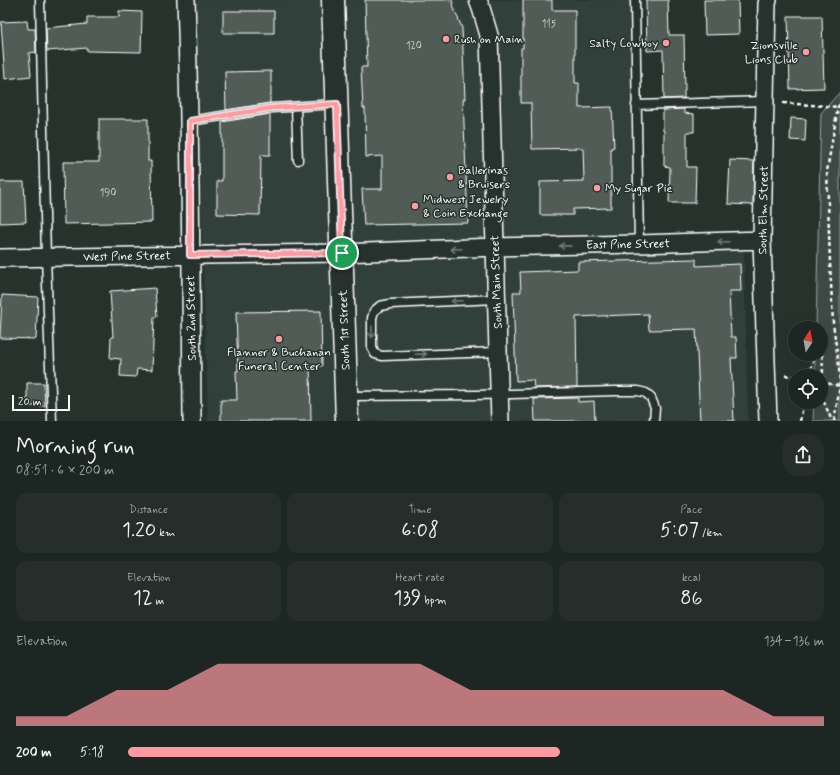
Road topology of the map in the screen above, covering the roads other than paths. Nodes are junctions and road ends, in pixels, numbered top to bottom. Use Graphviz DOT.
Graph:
graph roads {
  1 [pos="40,0"];
  2 [pos="186,0"];
  3 [pos="333,0"];
  4 [pos="478,0"];
  5 [pos="634,0"];
  6 [pos="768,0"];
  7 [pos="771,102"];
  8 [pos="337,104"];
  9 [pos="636,105"];
  10 [pos="296,107"];
  11 [pos="190,121"];
  12 [pos="298,160"];
  13 [pos="762,240"];
  14 [pos="639,244"];
  15 [pos="495,247"];
  16 [pos="342,253"];
  17 [pos="190,255"];
  18 [pos="46,257"];
  19 [pos="0,258"];
  20 [pos="496,300"];
  21 [pos="498,352"];
  22 [pos="500,394"];
  23 [pos="346,396"];
  24 [pos="52,421"];
  25 [pos="192,421"];
  26 [pos="347,421"];
  27 [pos="500,421"];
  28 [pos="654,421"];
  29 [pos="768,421"];
  1 -- 18 [label="lane"];
  2 -- 11 [label="street, South 2nd Street"];
  3 -- 8 [label="main road, South 1st Street"];
  4 -- 15 [label="street, South Main Street"];
  5 -- 9 [label="lane"];
  6 -- 7 [label="street, South Elm Street"];
  7 -- 9 [label="lane"];
  7 -- 13 [label="street, South Elm Street"];
  8 -- 10 [label="lane"];
  8 -- 16 [label="main road, South 1st Street"];
  9 -- 14 [label="lane"];
  10 -- 11 [label="lane"];
  10 -- 12 [label="lane"];
  11 -- 17 [label="street, South 2nd Street"];
  13 -- 14 [label="street, East Pine Street, one-way"];
  13 -- 29 [label="street, South Elm Street"];
  14 -- 15 [label="street, East Pine Street, one-way"];
  15 -- 16 [label="street, West Pine Street, one-way"];
  15 -- 20 [label="street, South Main Street"];
  16 -- 17 [label="street, West Pine Street"];
  16 -- 23 [label="main road, South 1st Street"];
  17 -- 18 [label="street, West Pine Street"];
  17 -- 25 [label="street, South 2nd Street"];
  18 -- 19 [label="street, West Pine Street"];
  18 -- 24 [label="lane"];
  20 -- 21 [label="street, South Main Street"];
  20 -- 21 [label="lane, one-way"];
  21 -- 22 [label="street, South Main Street"];
  22 -- 23 [label="lane"];
  22 -- 27 [label="street, South Main Street"];
  22 -- 28 [label="lane"];
  23 -- 26 [label="main road, South 1st Street"];
}
